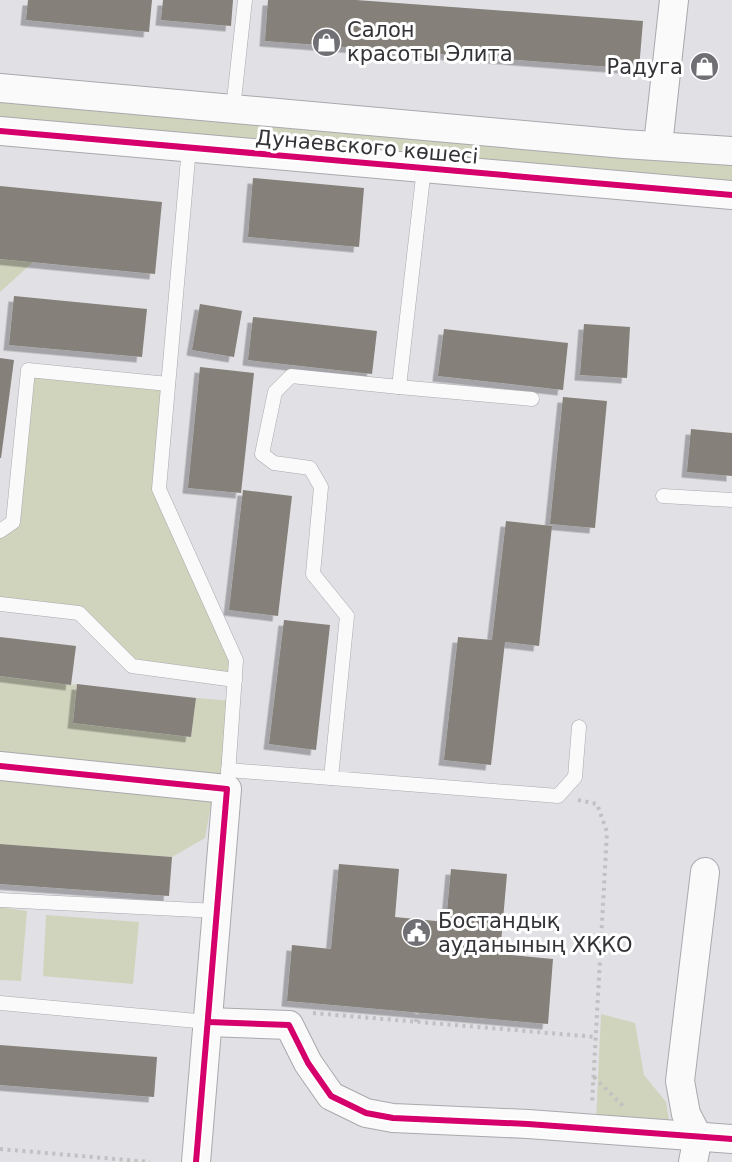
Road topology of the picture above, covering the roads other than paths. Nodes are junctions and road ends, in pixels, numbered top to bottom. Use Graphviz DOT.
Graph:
graph roads {
  1 [pos="245,0"];
  2 [pos="674,0"];
  3 [pos="0,88"];
  4 [pos="233,109"];
  5 [pos="0,131"];
  6 [pos="658,145"];
  7 [pos="189,147"];
  8 [pos="732,151"];
  9 [pos="424,168"];
  10 [pos="732,195"];
  11 [pos="168,384"];
  12 [pos="399,387"];
  13 [pos="532,399"];
  14 [pos="663,496"];
  15 [pos="732,501"];
  16 [pos="0,531"];
  17 [pos="0,604"];
  18 [pos="235,680"];
  19 [pos="579,727"];
  20 [pos="0,766"];
  21 [pos="331,778"];
  22 [pos="228,780"];
  23 [pos="705,872"];
  24 [pos="0,900"];
  25 [pos="217,911"];
  26 [pos="0,1003"];
  27 [pos="208,1022"];
  28 [pos="732,1139"];
  29 [pos="695,1150"];
  30 [pos="196,1162"];
  1 -- 4 [label="lane"];
  2 -- 6 [label="street"];
  3 -- 4 [label="street, Дунаевского көшесі"];
  4 -- 6 [label="street, Дунаевского көшесі"];
  5 -- 7 [label="street, Дунаевского көшесі"];
  6 -- 8 [label="street, Дунаевского көшесі"];
  7 -- 9 [label="street, Дунаевского көшесі"];
  7 -- 11 [label="lane"];
  9 -- 10 [label="street, Дунаевского көшесі"];
  9 -- 12 [label="lane"];
  11 -- 16 [label="lane"];
  11 -- 18 [label="lane"];
  12 -- 13 [label="lane"];
  12 -- 21 [label="lane"];
  14 -- 15 [label="lane"];
  17 -- 18 [label="lane"];
  18 -- 22 [label="lane"];
  19 -- 21 [label="lane"];
  20 -- 22 [label="street"];
  21 -- 22 [label="lane"];
  22 -- 25 [label="street"];
  23 -- 29 [label="street"];
  24 -- 25 [label="lane"];
  25 -- 27 [label="street"];
  26 -- 27 [label="lane"];
  27 -- 29 [label="street"];
  27 -- 30 [label="street"];
  28 -- 29 [label="street"];
}
